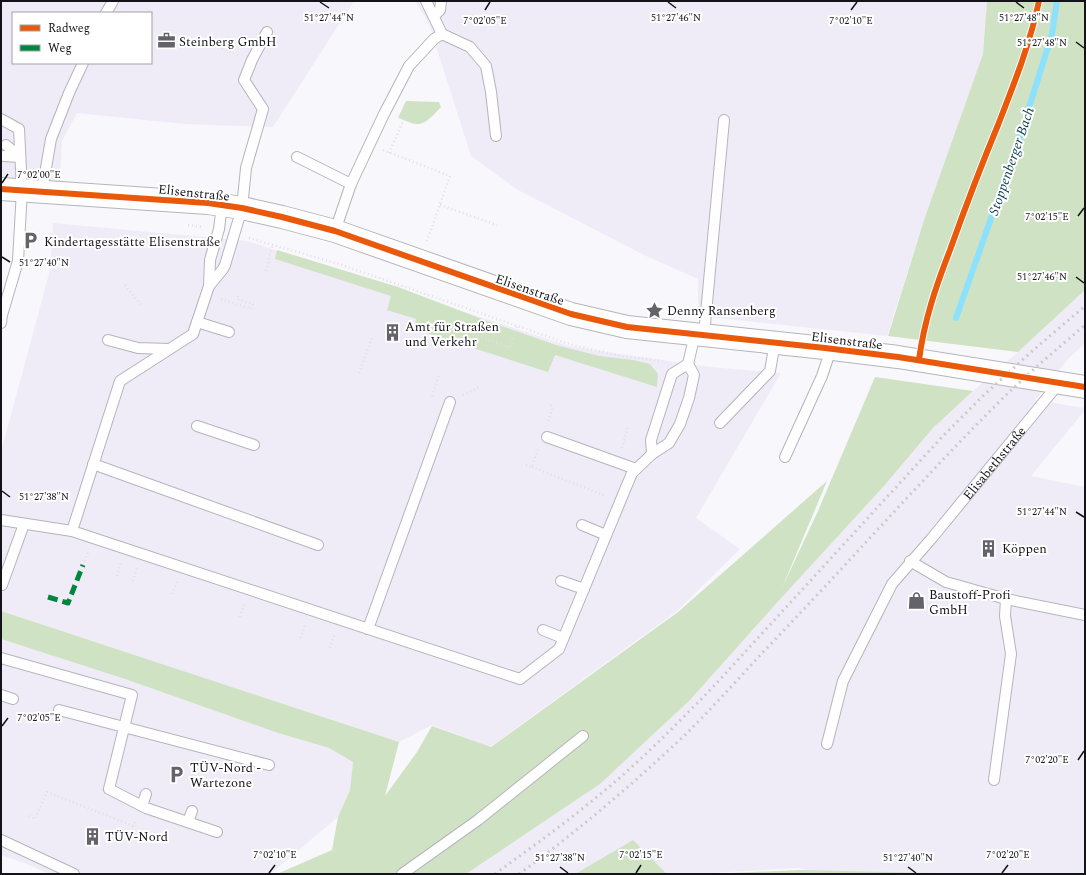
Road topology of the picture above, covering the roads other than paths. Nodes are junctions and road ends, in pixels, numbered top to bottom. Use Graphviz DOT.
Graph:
graph roads {
  1 [pos="113,1"];
  2 [pos="426,1"];
  3 [pos="442,1"];
  4 [pos="107,12"];
  5 [pos="434,16"];
  6 [pos="267,32"];
  7 [pos="442,34"];
  8 [pos="83,64"];
  9 [pos="1,119"];
  10 [pos="724,120"];
  11 [pos="496,136"];
  12 [pos="6,146"];
  13 [pos="4,156"];
  14 [pos="297,157"];
  15 [pos="20,158"];
  16 [pos="351,184"];
  17 [pos="1,189"];
  18 [pos="32,191"];
  19 [pos="232,207"];
  20 [pos="335,231"];
  21 [pos="386,248"];
  22 [pos="405,267"];
  23 [pos="208,290"];
  24 [pos="197,322"];
  25 [pos="1,323"];
  26 [pos="229,332"];
  27 [pos="699,335"];
  28 [pos="108,340"];
  29 [pos="775,342"];
  30 [pos="169,349"];
  31 [pos="831,349"];
  32 [pos="688,364"];
  33 [pos="1060,382"];
  34 [pos="1085,386"];
  35 [pos="450,402"];
  36 [pos="720,423"];
  37 [pos="197,426"];
  38 [pos="547,437"];
  39 [pos="254,445"];
  40 [pos="652,454"];
  41 [pos="785,457"];
  42 [pos="93,464"];
  43 [pos="636,468"];
  44 [pos="1,520"];
  45 [pos="24,524"];
  46 [pos="582,525"];
  47 [pos="72,531"];
  48 [pos="606,535"];
  49 [pos="318,545"];
  50 [pos="910,561"];
  51 [pos="561,581"];
  52 [pos="2,585"];
  53 [pos="584,589"];
  54 [pos="1006,599"];
  55 [pos="1085,615"];
  56 [pos="368,629"];
  57 [pos="543,630"];
  58 [pos="563,638"];
  59 [pos="1,658"];
  60 [pos="1,695"];
  61 [pos="13,699"];
  62 [pos="59,710"];
  63 [pos="124,727"];
  64 [pos="583,736"];
  65 [pos="827,744"];
  66 [pos="269,765"];
  67 [pos="994,780"];
  68 [pos="146,794"];
  69 [pos="142,806"];
  70 [pos="192,811"];
  71 [pos="188,822"];
  72 [pos="217,832"];
  73 [pos="1,840"];
  74 [pos="74,874"];
  75 [pos="402,874"];
  1 -- 4 [label="lane"];
  2 -- 5 [label="lane"];
  3 -- 5 [label="lane"];
  5 -- 7 [label="lane"];
  6 -- 19 [label="lane"];
  7 -- 11 [label="lane"];
  7 -- 16 [label="lane"];
  8 -- 18 [label="lane"];
  9 -- 15 [label="lane"];
  10 -- 27 [label="lane"];
  12 -- 15 [label="lane"];
  13 -- 15 [label="lane"];
  14 -- 16 [label="lane"];
  15 -- 18 [label="lane"];
  16 -- 20 [label="lane"];
  17 -- 18 [label="street, Elisenstraße"];
  18 -- 19 [label="street, Elisenstraße"];
  18 -- 25 [label="lane"];
  19 -- 20 [label="street, Elisenstraße"];
  19 -- 23 [label="lane"];
  19 -- 23 [label="lane"];
  20 -- 21 [label="street, Elisenstraße"];
  21 -- 22 [label="lane"];
  21 -- 27 [label="street, Elisenstraße"];
  23 -- 24 [label="lane"];
  24 -- 26 [label="lane"];
  24 -- 30 [label="lane"];
  27 -- 29 [label="street, Elisenstraße"];
  27 -- 32 [label="lane"];
  28 -- 30 [label="lane"];
  29 -- 31 [label="street, Elisenstraße"];
  29 -- 36 [label="lane"];
  30 -- 42 [label="lane"];
  31 -- 33 [label="street, Elisenstraße"];
  31 -- 41 [label="lane"];
  32 -- 40 [label="lane"];
  32 -- 40 [label="lane"];
  33 -- 34 [label="street"];
  33 -- 50 [label="lane, Elisabethstraße"];
  35 -- 56 [label="lane"];
  37 -- 39 [label="lane"];
  38 -- 43 [label="lane"];
  40 -- 43 [label="lane"];
  42 -- 47 [label="lane"];
  42 -- 49 [label="lane"];
  43 -- 48 [label="lane"];
  44 -- 45 [label="lane"];
  45 -- 47 [label="lane"];
  45 -- 52 [label="lane"];
  46 -- 48 [label="lane"];
  47 -- 56 [label="lane"];
  48 -- 53 [label="lane"];
  50 -- 54 [label="lane"];
  50 -- 65 [label="lane, Elisabethstraße"];
  51 -- 53 [label="lane"];
  53 -- 58 [label="lane"];
  54 -- 55 [label="lane"];
  54 -- 67 [label="lane"];
  56 -- 58 [label="lane"];
  57 -- 58 [label="lane"];
  59 -- 63 [label="lane"];
  60 -- 61 [label="lane"];
  62 -- 63 [label="lane"];
  63 -- 66 [label="lane"];
  63 -- 69 [label="lane"];
  64 -- 75 [label="lane"];
  68 -- 69 [label="lane"];
  69 -- 71 [label="lane"];
  70 -- 71 [label="lane"];
  71 -- 72 [label="lane"];
  73 -- 74 [label="lane"];
}
